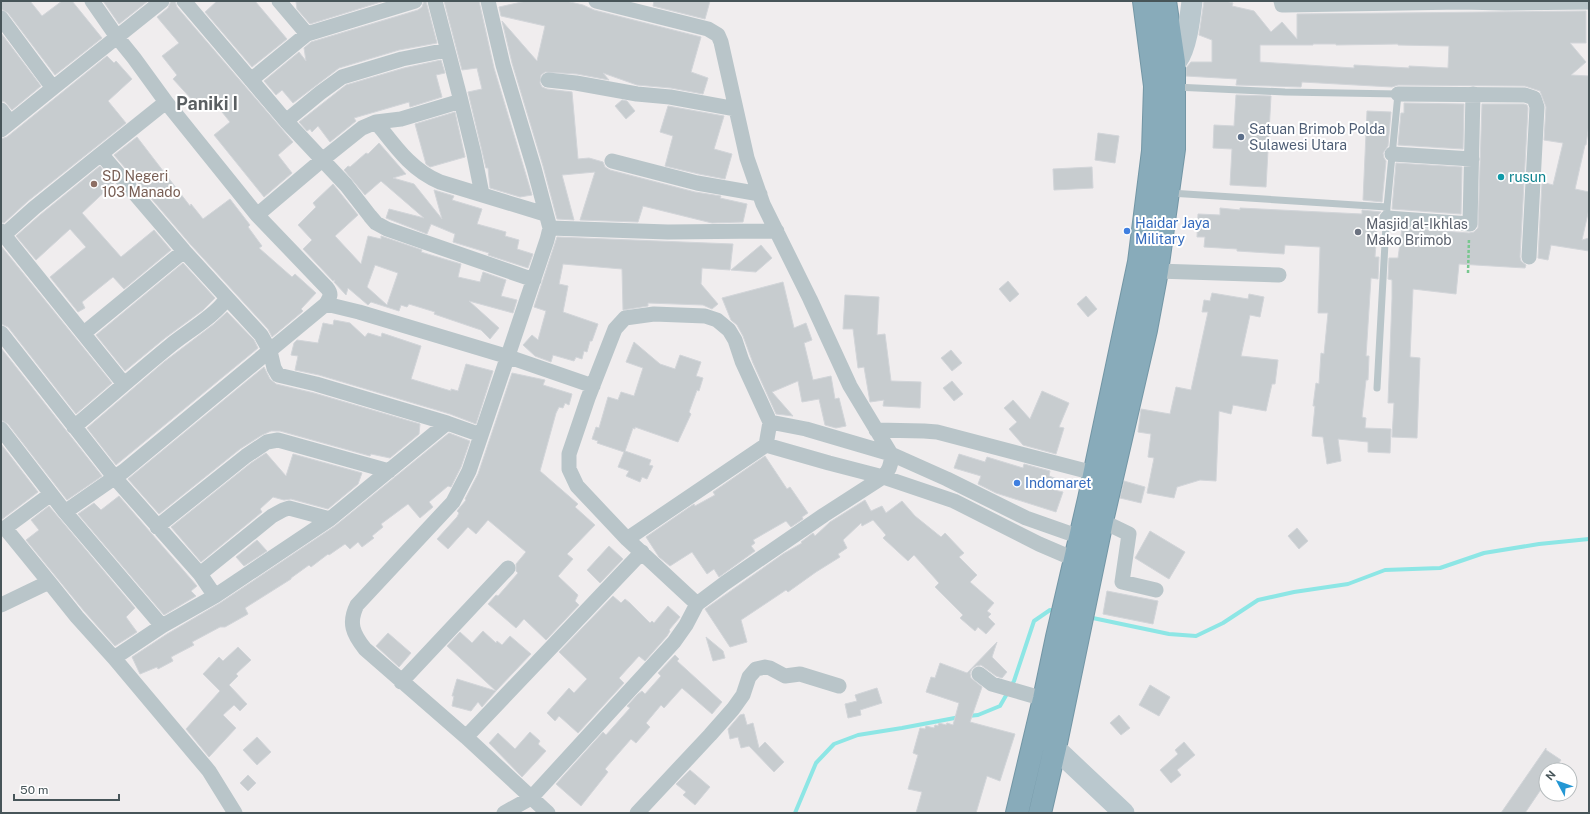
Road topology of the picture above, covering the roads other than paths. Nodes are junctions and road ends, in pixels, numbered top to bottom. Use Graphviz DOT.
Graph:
graph roads {
  1 [pos="92,1"];
  2 [pos="162,1"];
  3 [pos="184,1"];
  4 [pos="279,1"];
  5 [pos="415,1"];
  6 [pos="435,1"];
  7 [pos="488,1"];
  8 [pos="596,1"];
  9 [pos="1144,1"];
  10 [pos="1165,1"];
  11 [pos="1192,1"];
  12 [pos="1281,1"];
  13 [pos="1460,2"];
  14 [pos="1506,2"];
  15 [pos="1589,2"];
  16 [pos="1,18"];
  17 [pos="307,34"];
  18 [pos="117,37"];
  19 [pos="447,50"];
  20 [pos="1153,60"];
  21 [pos="1174,62"];
  22 [pos="252,80"];
  23 [pos="548,80"];
  24 [pos="1165,87"];
  25 [pos="53,88"];
  26 [pos="1398,94"];
  27 [pos="1473,94"];
  28 [pos="461,100"];
  29 [pos="166,102"];
  30 [pos="736,109"];
  31 [pos="1,110"];
  32 [pos="286,121"];
  33 [pos="376,122"];
  34 [pos="6,126"];
  35 [pos="101,154"];
  36 [pos="1392,154"];
  37 [pos="1472,159"];
  38 [pos="322,160"];
  39 [pos="612,161"];
  40 [pos="1168,193"];
  41 [pos="482,194"];
  42 [pos="760,194"];
  43 [pos="1387,213"];
  44 [pos="257,215"];
  45 [pos="547,221"];
  46 [pos="777,231"];
  47 [pos="2,233"];
  48 [pos="184,251"];
  49 [pos="1529,257"];
  50 [pos="1157,271"];
  51 [pos="1279,275"];
  52 [pos="534,280"];
  53 [pos="227,298"];
  54 [pos="326,304"];
  55 [pos="1,334"];
  56 [pos="84,334"];
  57 [pos="270,351"];
  58 [pos="509,357"];
  59 [pos="124,384"];
  60 [pos="593,386"];
  61 [pos="1377,388"];
  62 [pos="770,422"];
  63 [pos="447,423"];
  64 [pos="74,427"];
  65 [pos="1,429"];
  66 [pos="876,430"];
  67 [pos="481,434"];
  68 [pos="766,445"];
  69 [pos="891,454"];
  70 [pos="389,471"];
  71 [pos="1094,473"];
  72 [pos="883,477"];
  73 [pos="114,478"];
  74 [pos="51,494"];
  75 [pos="65,512"];
  76 [pos="330,519"];
  77 [pos="1102,521"];
  78 [pos="3,525"];
  79 [pos="157,527"];
  80 [pos="1080,537"];
  81 [pos="627,539"];
  82 [pos="642,552"];
  83 [pos="508,568"];
  84 [pos="1079,568"];
  85 [pos="200,574"];
  86 [pos="49,582"];
  87 [pos="1156,590"];
  88 [pos="215,596"];
  89 [pos="697,604"];
  90 [pos="1,606"];
  91 [pos="162,626"];
  92 [pos="114,658"];
  93 [pos="980,674"];
  94 [pos="401,682"];
  95 [pos="840,686"];
  96 [pos="1044,699"];
  97 [pos="466,737"];
  98 [pos="1055,748"];
  99 [pos="531,798"];
  100 [pos="642,811"];
  101 [pos="235,813"];
  102 [pos="504,813"];
  103 [pos="548,813"];
  104 [pos="1017,813"];
  105 [pos="1040,813"];
  106 [pos="1124,813"];
  1 -- 18 [label="street"];
  2 -- 18 [label="street"];
  3 -- 22 [label="street"];
  4 -- 17 [label="street"];
  5 -- 17 [label="street"];
  6 -- 19 [label="street"];
  7 -- 45 [label="street"];
  8 -- 30 [label="street"];
  9 -- 20 [label="highway"];
  10 -- 21 [label="highway"];
  11 -- 21 [label="street"];
  12 -- 13 [label="street"];
  13 -- 14 [label="street"];
  14 -- 15 [label="street"];
  16 -- 25 [label="street"];
  17 -- 22 [label="street"];
  18 -- 25 [label="street"];
  18 -- 29 [label="street"];
  19 -- 28 [label="street"];
  19 -- 32 [label="street"];
  20 -- 21 [label="street"];
  20 -- 24 [label="highway"];
  21 -- 24 [label="highway"];
  22 -- 32 [label="street"];
  23 -- 30 [label="street"];
  24 -- 26 [label="lane"];
  24 -- 40 [label="highway"];
  24 -- 71 [label="highway"];
  25 -- 34 [label="street"];
  26 -- 27 [label="street"];
  26 -- 36 [label="lane"];
  27 -- 37 [label="street"];
  27 -- 49 [label="street"];
  28 -- 33 [label="street"];
  28 -- 41 [label="street"];
  29 -- 35 [label="street"];
  29 -- 44 [label="street"];
  30 -- 42 [label="street"];
  31 -- 34 [label="street"];
  32 -- 38 [label="street"];
  33 -- 38 [label="street"];
  33 -- 41 [label="street"];
  35 -- 47 [label="street"];
  35 -- 48 [label="street"];
  36 -- 37 [label="street"];
  36 -- 43 [label="lane"];
  37 -- 43 [label="street"];
  38 -- 44 [label="street"];
  38 -- 52 [label="street"];
  39 -- 42 [label="street"];
  40 -- 43 [label="lane"];
  40 -- 50 [label="highway"];
  41 -- 45 [label="street"];
  42 -- 46 [label="street"];
  43 -- 61 [label="lane"];
  44 -- 54 [label="street"];
  45 -- 46 [label="street"];
  45 -- 52 [label="street"];
  46 -- 66 [label="street"];
  47 -- 56 [label="street"];
  48 -- 53 [label="street"];
  48 -- 56 [label="street"];
  50 -- 51 [label="street"];
  50 -- 77 [label="highway"];
  52 -- 58 [label="street"];
  53 -- 57 [label="street"];
  53 -- 59 [label="street"];
  54 -- 57 [label="street"];
  54 -- 58 [label="street"];
  55 -- 64 [label="street"];
  56 -- 59 [label="street"];
  57 -- 63 [label="street"];
  57 -- 73 [label="street"];
  58 -- 60 [label="street"];
  58 -- 67 [label="street"];
  59 -- 64 [label="street"];
  60 -- 62 [label="street"];
  60 -- 81 [label="street"];
  62 -- 68 [label="street"];
  62 -- 69 [label="street"];
  63 -- 67 [label="street"];
  63 -- 70 [label="street"];
  64 -- 73 [label="street"];
  65 -- 74 [label="street"];
  66 -- 69 [label="street"];
  66 -- 71 [label="street"];
  67 -- 94 [label="street"];
  68 -- 72 [label="street"];
  68 -- 81 [label="street"];
  69 -- 72 [label="street"];
  69 -- 80 [label="street"];
  70 -- 76 [label="street"];
  70 -- 79 [label="street"];
  71 -- 80 [label="highway"];
  72 -- 84 [label="street"];
  72 -- 89 [label="street"];
  73 -- 75 [label="street"];
  73 -- 79 [label="street"];
  74 -- 75 [label="street"];
  74 -- 78 [label="street"];
  75 -- 91 [label="street"];
  76 -- 85 [label="street"];
  76 -- 88 [label="street"];
  77 -- 84 [label="highway"];
  77 -- 87 [label="street"];
  78 -- 86 [label="street"];
  79 -- 85 [label="street"];
  80 -- 84 [label="highway"];
  81 -- 82 [label="street"];
  82 -- 89 [label="street"];
  82 -- 97 [label="street"];
  83 -- 94 [label="street"];
  84 -- 96 [label="highway"];
  84 -- 98 [label="highway"];
  85 -- 88 [label="street"];
  86 -- 90 [label="street"];
  86 -- 92 [label="street"];
  88 -- 91 [label="street"];
  89 -- 99 [label="street"];
  91 -- 92 [label="street"];
  92 -- 101 [label="street"];
  93 -- 96 [label="street"];
  94 -- 97 [label="street"];
  95 -- 100 [label="street"];
  96 -- 104 [label="highway"];
  97 -- 99 [label="street"];
  98 -- 105 [label="highway"];
  98 -- 106 [label="street"];
  99 -- 102 [label="street"];
  99 -- 103 [label="street"];
}
